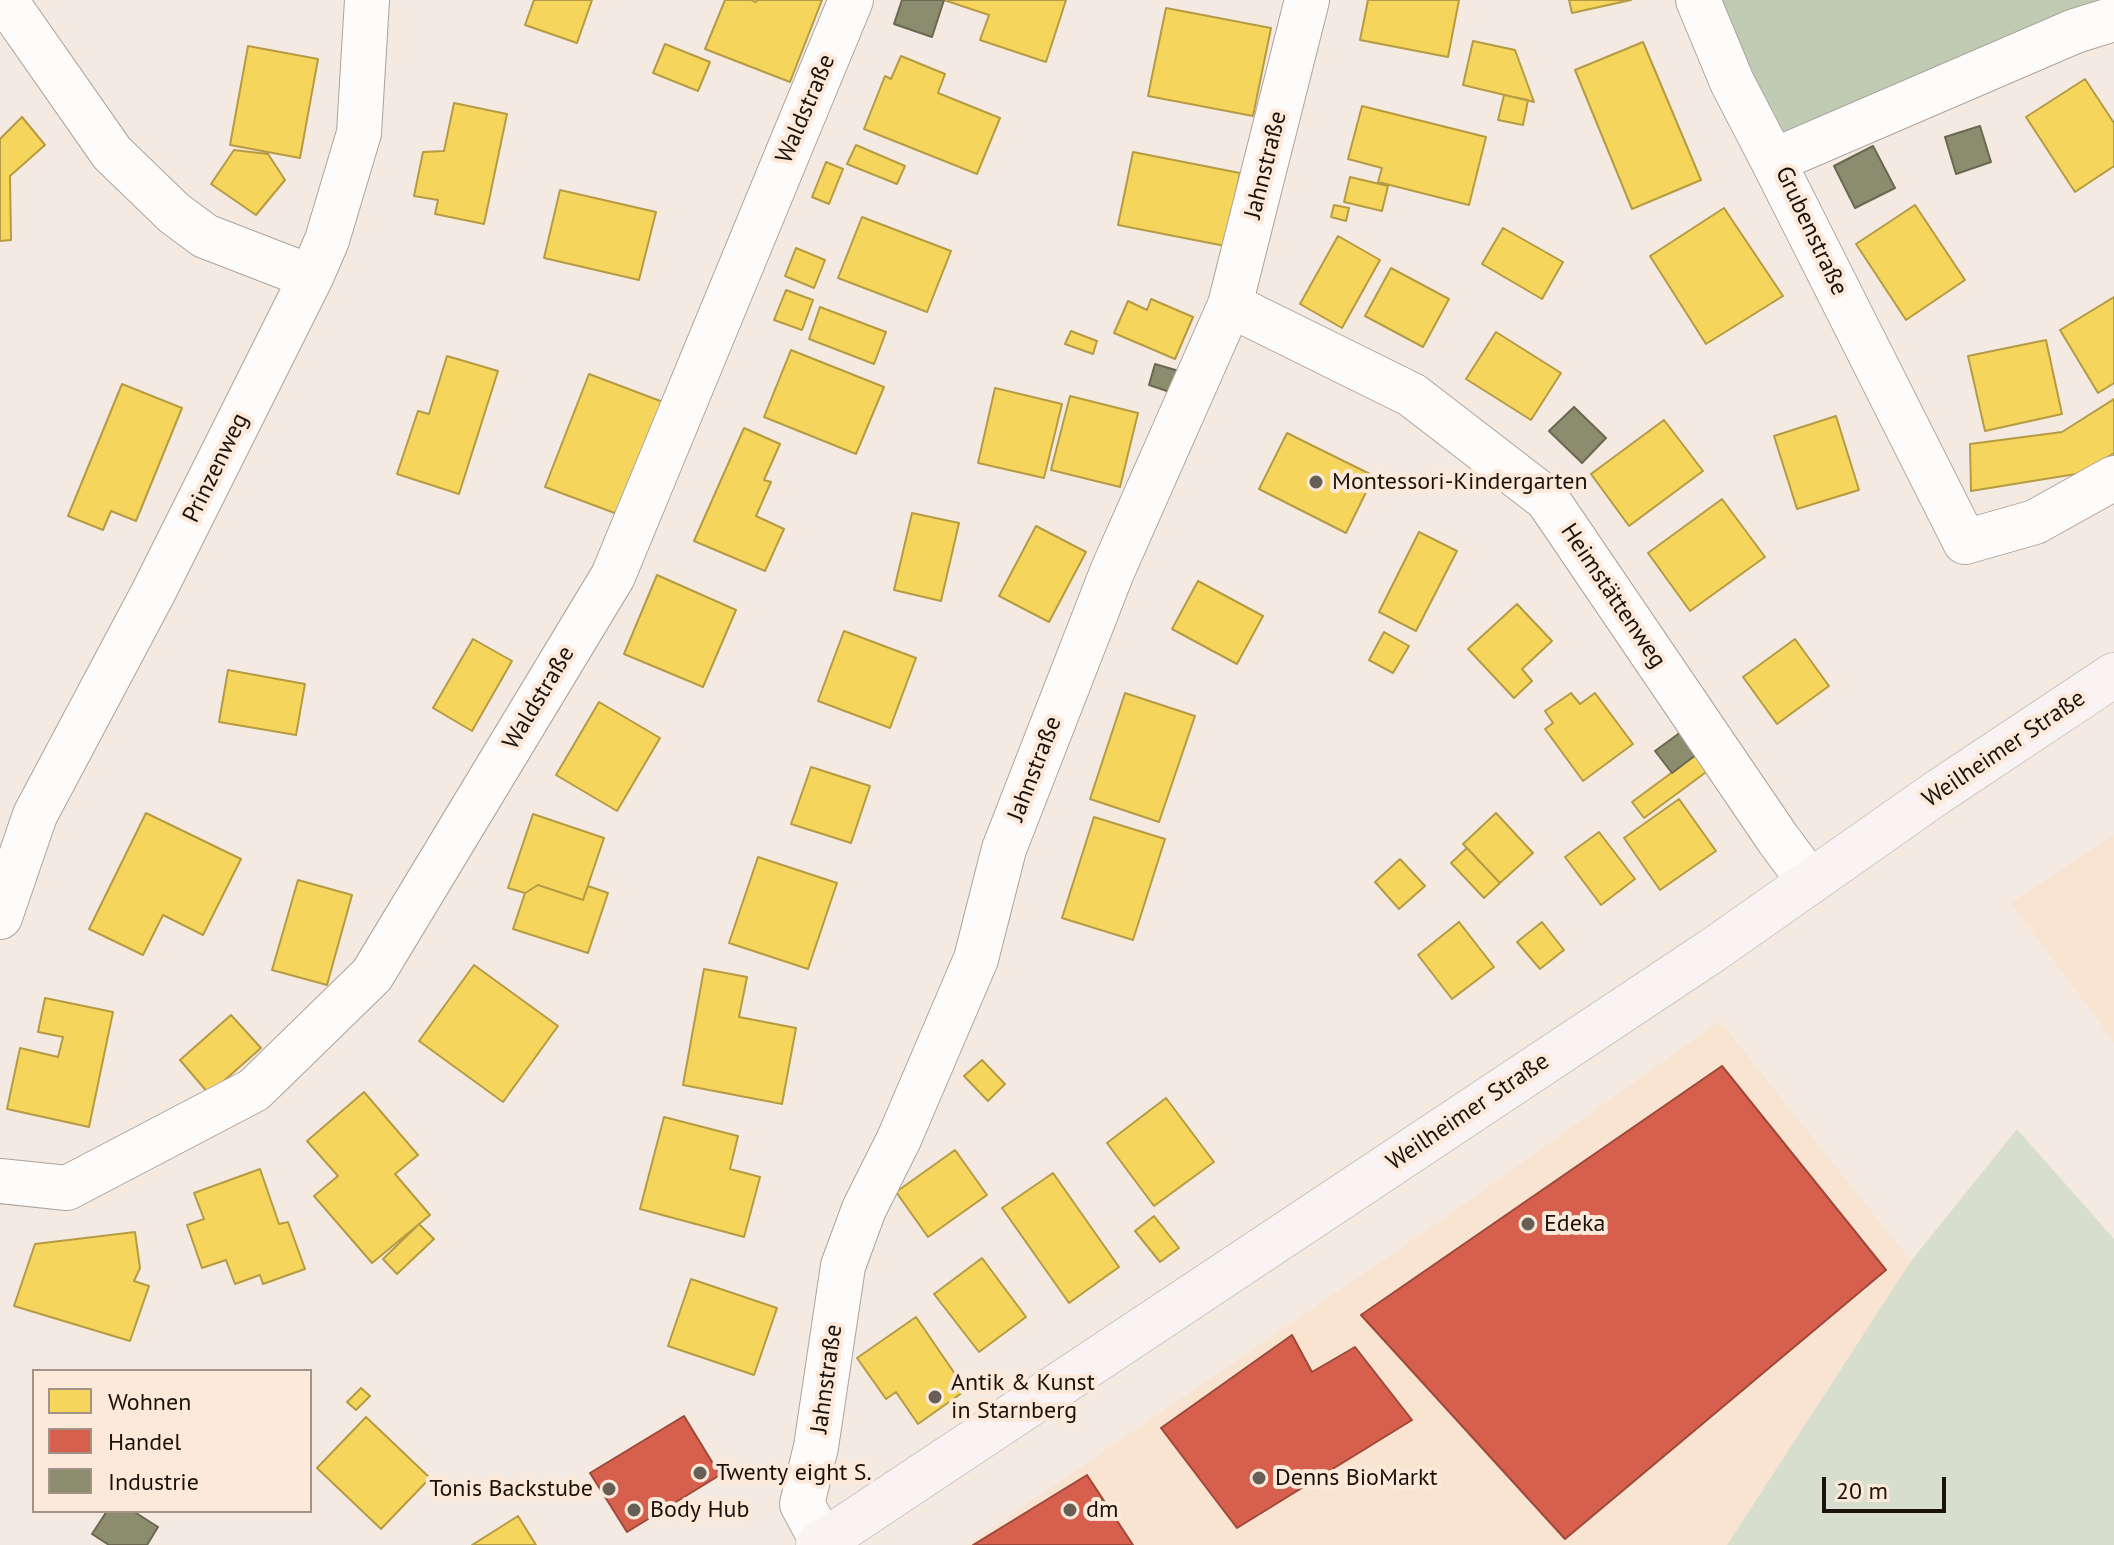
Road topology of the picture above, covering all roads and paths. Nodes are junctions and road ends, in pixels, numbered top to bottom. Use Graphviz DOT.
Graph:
graph roads {
  1 [pos="5,0"];
  2 [pos="367,0"];
  3 [pos="851,0"];
  4 [pos="1307,0"];
  5 [pos="1698,0"];
  6 [pos="2114,19"];
  7 [pos="1773,161"];
  8 [pos="311,277"];
  9 [pos="1230,305"];
  10 [pos="2114,478"];
  11 [pos="2114,675"];
  12 [pos="1810,882"];
  13 [pos="0,917"];
  14 [pos="0,1181"];
  15 [pos="821,1544"];
  1 -- 8 [label="street"];
  2 -- 8 [label="street, Prinzenweg"];
  3 -- 14 [label="street, Waldstraße"];
  4 -- 9 [label="street, Jahnstraße"];
  5 -- 7 [label="street"];
  6 -- 7 [label="street, Grubenstraße"];
  7 -- 10 [label="street, Grubenstraße"];
  8 -- 13 [label="street, Prinzenweg"];
  9 -- 12 [label="street, Heimstättenweg"];
  9 -- 15 [label="street, Jahnstraße"];
  11 -- 12 [label="main road, Weilheimer Straße"];
  12 -- 15 [label="main road, Weilheimer Straße"];
}
